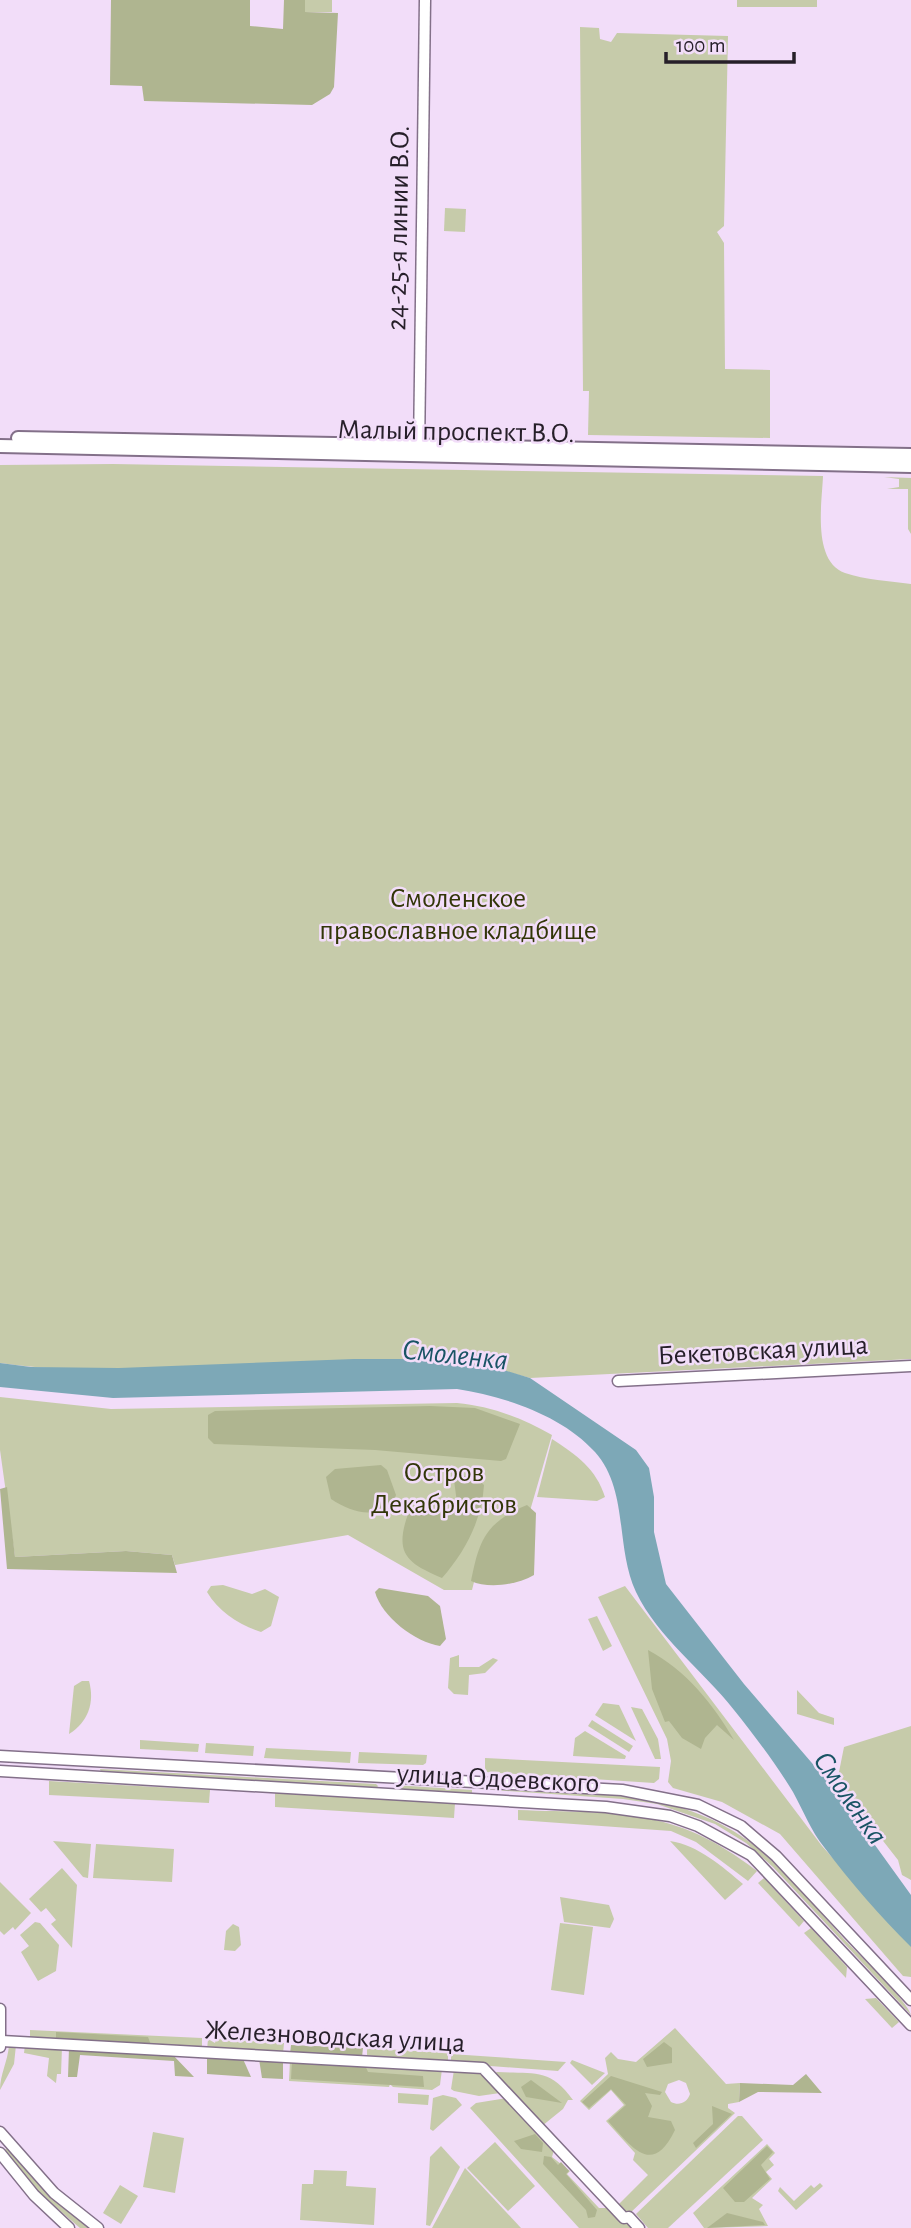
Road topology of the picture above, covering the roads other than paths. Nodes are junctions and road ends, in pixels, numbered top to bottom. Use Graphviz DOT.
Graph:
graph roads {
  1 [pos="425,0"];
  2 [pos="0,438"];
  3 [pos="0,446"];
  4 [pos="419,451"];
  5 [pos="911,455"];
  6 [pos="911,466"];
  7 [pos="911,1366"];
  8 [pos="618,1381"];
  9 [pos="0,1756"];
  10 [pos="93,1760"];
  11 [pos="0,1771"];
  12 [pos="386,1776"];
  13 [pos="92,1777"];
  14 [pos="385,1796"];
  15 [pos="911,2000"];
  16 [pos="0,2009"];
  17 [pos="911,2025"];
  18 [pos="1,2044"];
  19 [pos="0,2132"];
  20 [pos="0,2153"];
  21 [pos="69,2228"];
  22 [pos="98,2228"];
  23 [pos="639,2228"];
  1 -- 4 [label="street, 24-25-я линии В.О."];
  2 -- 4 [label="main road, Малый проспект В.О."];
  3 -- 4 [label="main road, Малый проспект В.О."];
  4 -- 5 [label="main road, Малый проспект В.О."];
  4 -- 6 [label="main road, Малый проспект В.О."];
  7 -- 8 [label="street, Бекетовская улица"];
  9 -- 10 [label="street, улица Одоевского"];
  10 -- 12 [label="street, улица Одоевского"];
  10 -- 13 [label="street"];
  11 -- 13 [label="street, улица Одоевского"];
  12 -- 14 [label="street"];
  12 -- 15 [label="street, улица Одоевского"];
  13 -- 14 [label="street, улица Одоевского"];
  14 -- 17 [label="street, улица Одоевского"];
  16 -- 18 [label="street"];
  18 -- 23 [label="street, Железноводская улица"];
  19 -- 22 [label="street"];
  20 -- 21 [label="street"];
}
